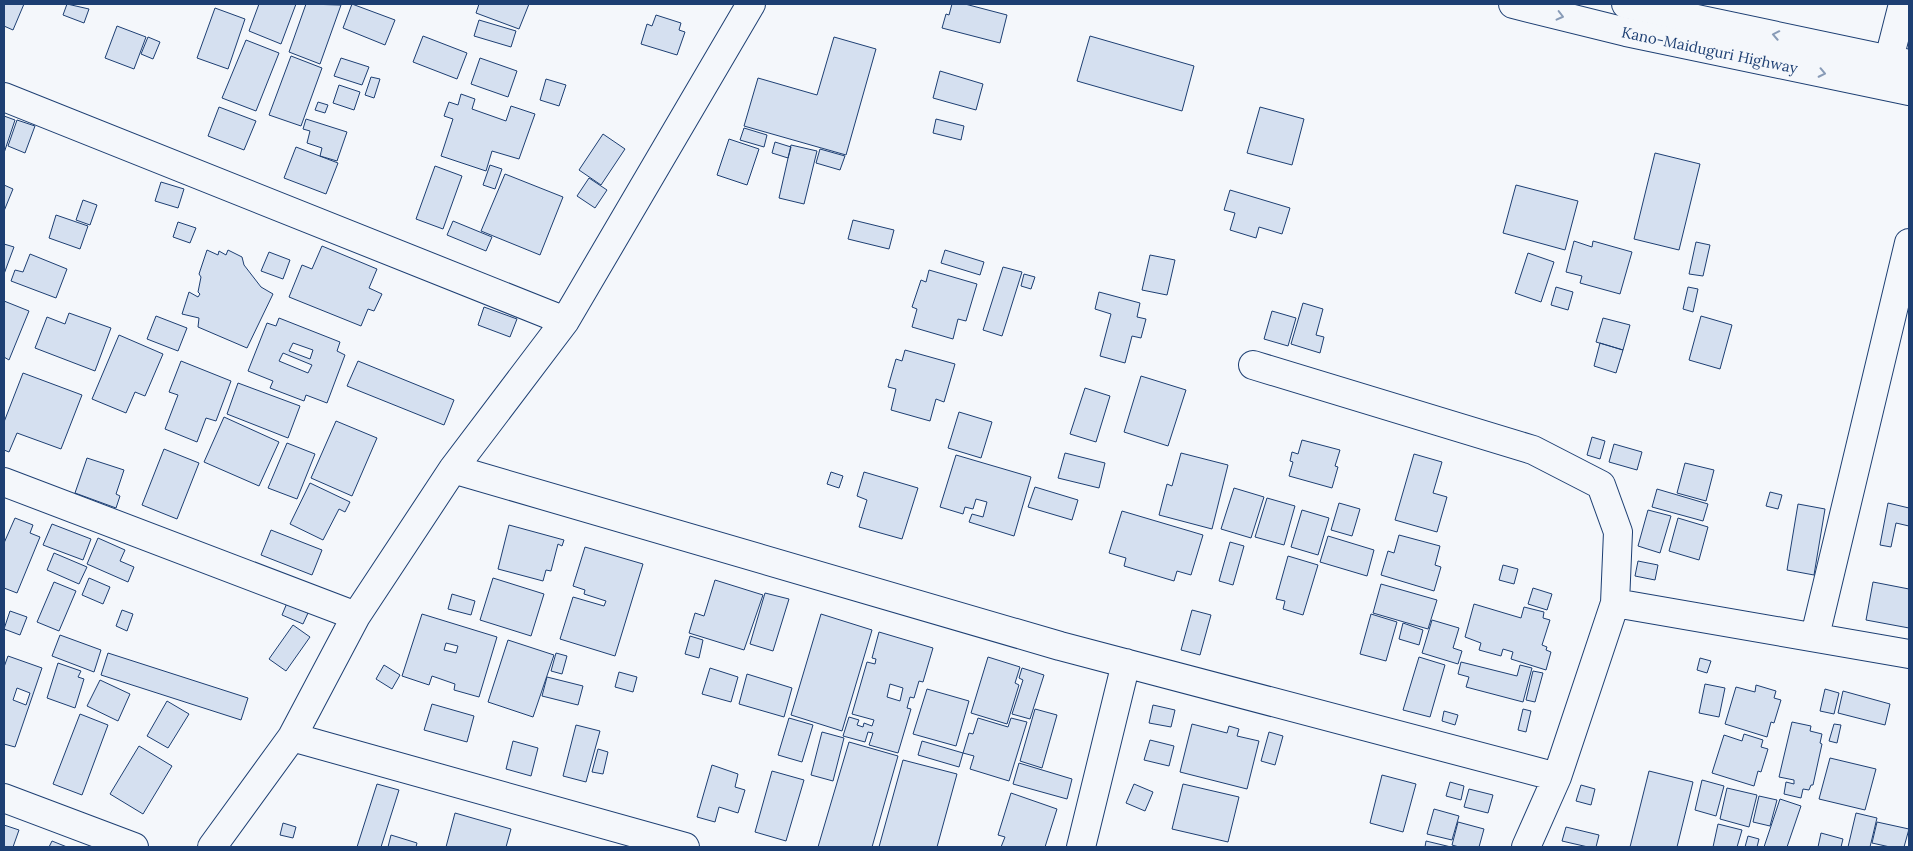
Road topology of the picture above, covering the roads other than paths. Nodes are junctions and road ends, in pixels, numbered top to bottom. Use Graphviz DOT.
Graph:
graph roads {
  1 [pos="751,4"];
  2 [pos="1513,4"];
  3 [pos="1626,4"];
  4 [pos="1903,4"];
  5 [pos="1899,61"];
  6 [pos="1909,91"];
  7 [pos="4,97"];
  8 [pos="1909,243"];
  9 [pos="566,322"];
  10 [pos="1253,365"];
  11 [pos="452,469"];
  12 [pos="4,482"];
  13 [pos="1615,603"];
  14 [pos="356,616"];
  15 [pos="1815,636"];
  16 [pos="1909,654"];
  17 [pos="1126,662"];
  18 [pos="292,737"];
  19 [pos="1557,777"];
  20 [pos="4,798"];
  21 [pos="134,847"];
  22 [pos="212,847"];
  23 [pos="685,847"];
  24 [pos="1081,847"];
  25 [pos="1526,847"];
  1 -- 9 [label="main road"];
  2 -- 6 [label="main road, Kano-Maiduguri Highway, one-way"];
  5 -- 3 [label="main road, Kano-Maiduguri Highway, one-way"];
  4 -- 5 [label="main road"];
  7 -- 9 [label="main road"];
  8 -- 15 [label="main road"];
  9 -- 11 [label="main road"];
  10 -- 13 [label="main road"];
  11 -- 14 [label="main road"];
  11 -- 17 [label="main road"];
  12 -- 14 [label="main road"];
  13 -- 15 [label="main road"];
  13 -- 19 [label="main road"];
  14 -- 18 [label="main road"];
  15 -- 16 [label="main road"];
  17 -- 19 [label="main road"];
  17 -- 24 [label="main road"];
  18 -- 22 [label="main road"];
  18 -- 23 [label="main road"];
  19 -- 25 [label="main road"];
  20 -- 21 [label="main road"];
}
